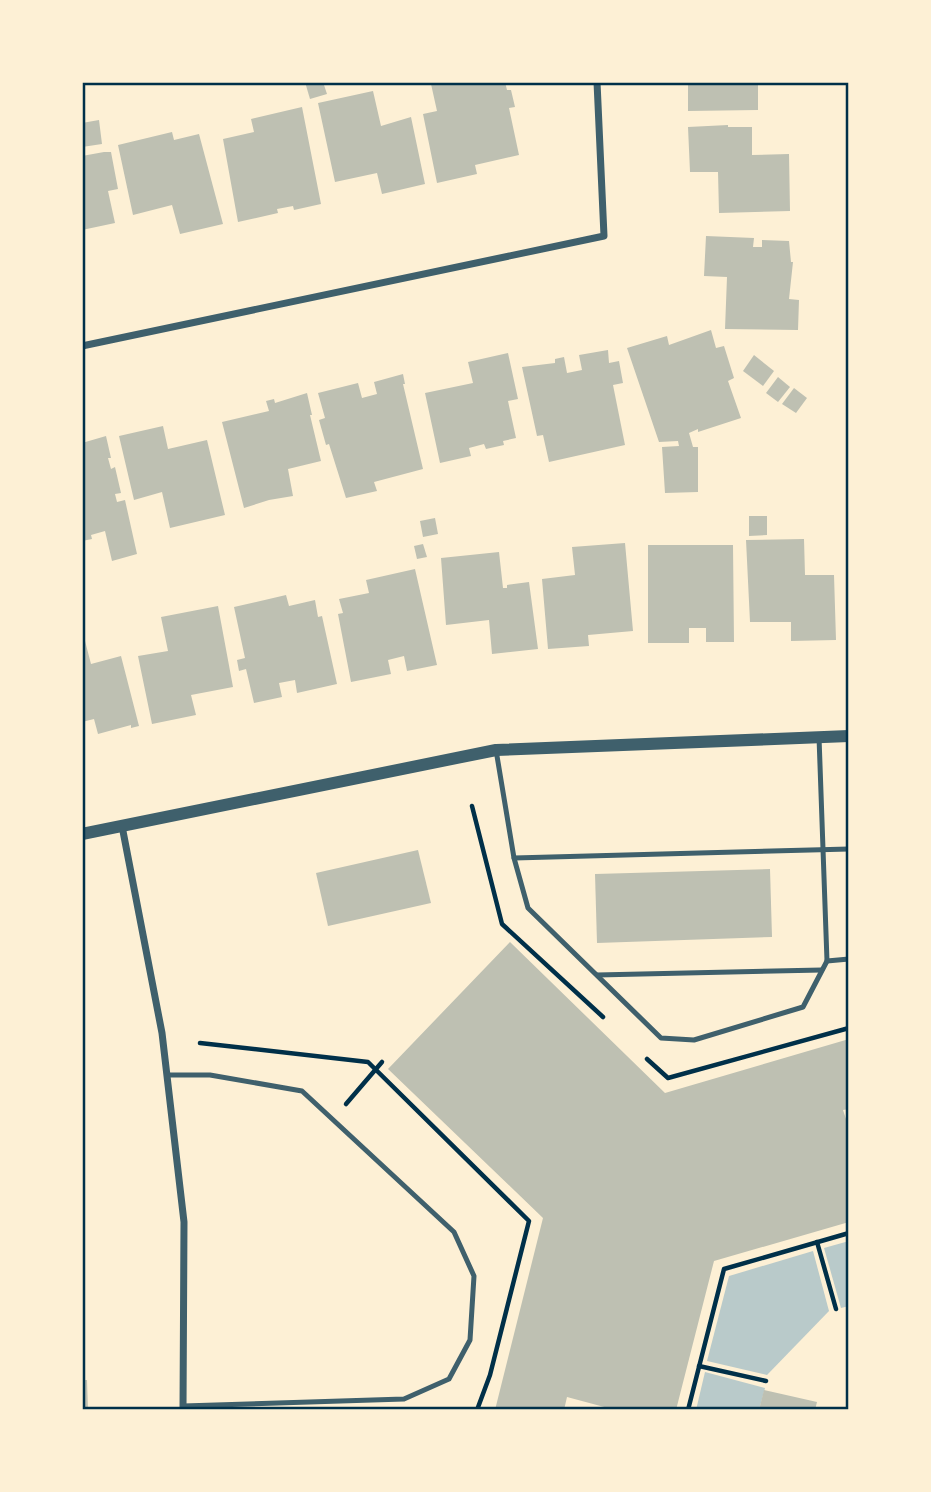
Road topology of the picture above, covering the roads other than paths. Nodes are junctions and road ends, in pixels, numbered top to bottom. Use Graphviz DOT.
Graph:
graph roads {
  1 [pos="597,82"];
  2 [pos="82,346"];
  3 [pos="849,736"];
  4 [pos="819,737"];
  5 [pos="496,750"];
  6 [pos="122,826"];
  7 [pos="82,834"];
  8 [pos="822,849"];
  9 [pos="849,849"];
  10 [pos="514,858"];
  11 [pos="849,959"];
  12 [pos="827,961"];
  13 [pos="822,970"];
  14 [pos="597,975"];
  15 [pos="167,1075"];
  16 [pos="183,1408"];
  1 -- 2 [label="street"];
  3 -- 4 [label="street"];
  4 -- 5 [label="street"];
  4 -- 8 [label="lane"];
  5 -- 6 [label="street"];
  5 -- 10 [label="lane"];
  6 -- 7 [label="street"];
  6 -- 15 [label="street"];
  8 -- 9 [label="lane"];
  8 -- 10 [label="lane"];
  8 -- 12 [label="lane"];
  10 -- 14 [label="lane"];
  11 -- 12 [label="lane"];
  12 -- 13 [label="lane"];
  13 -- 14 [label="lane"];
  13 -- 14 [label="lane"];
  15 -- 16 [label="street"];
  15 -- 16 [label="lane"];
}
